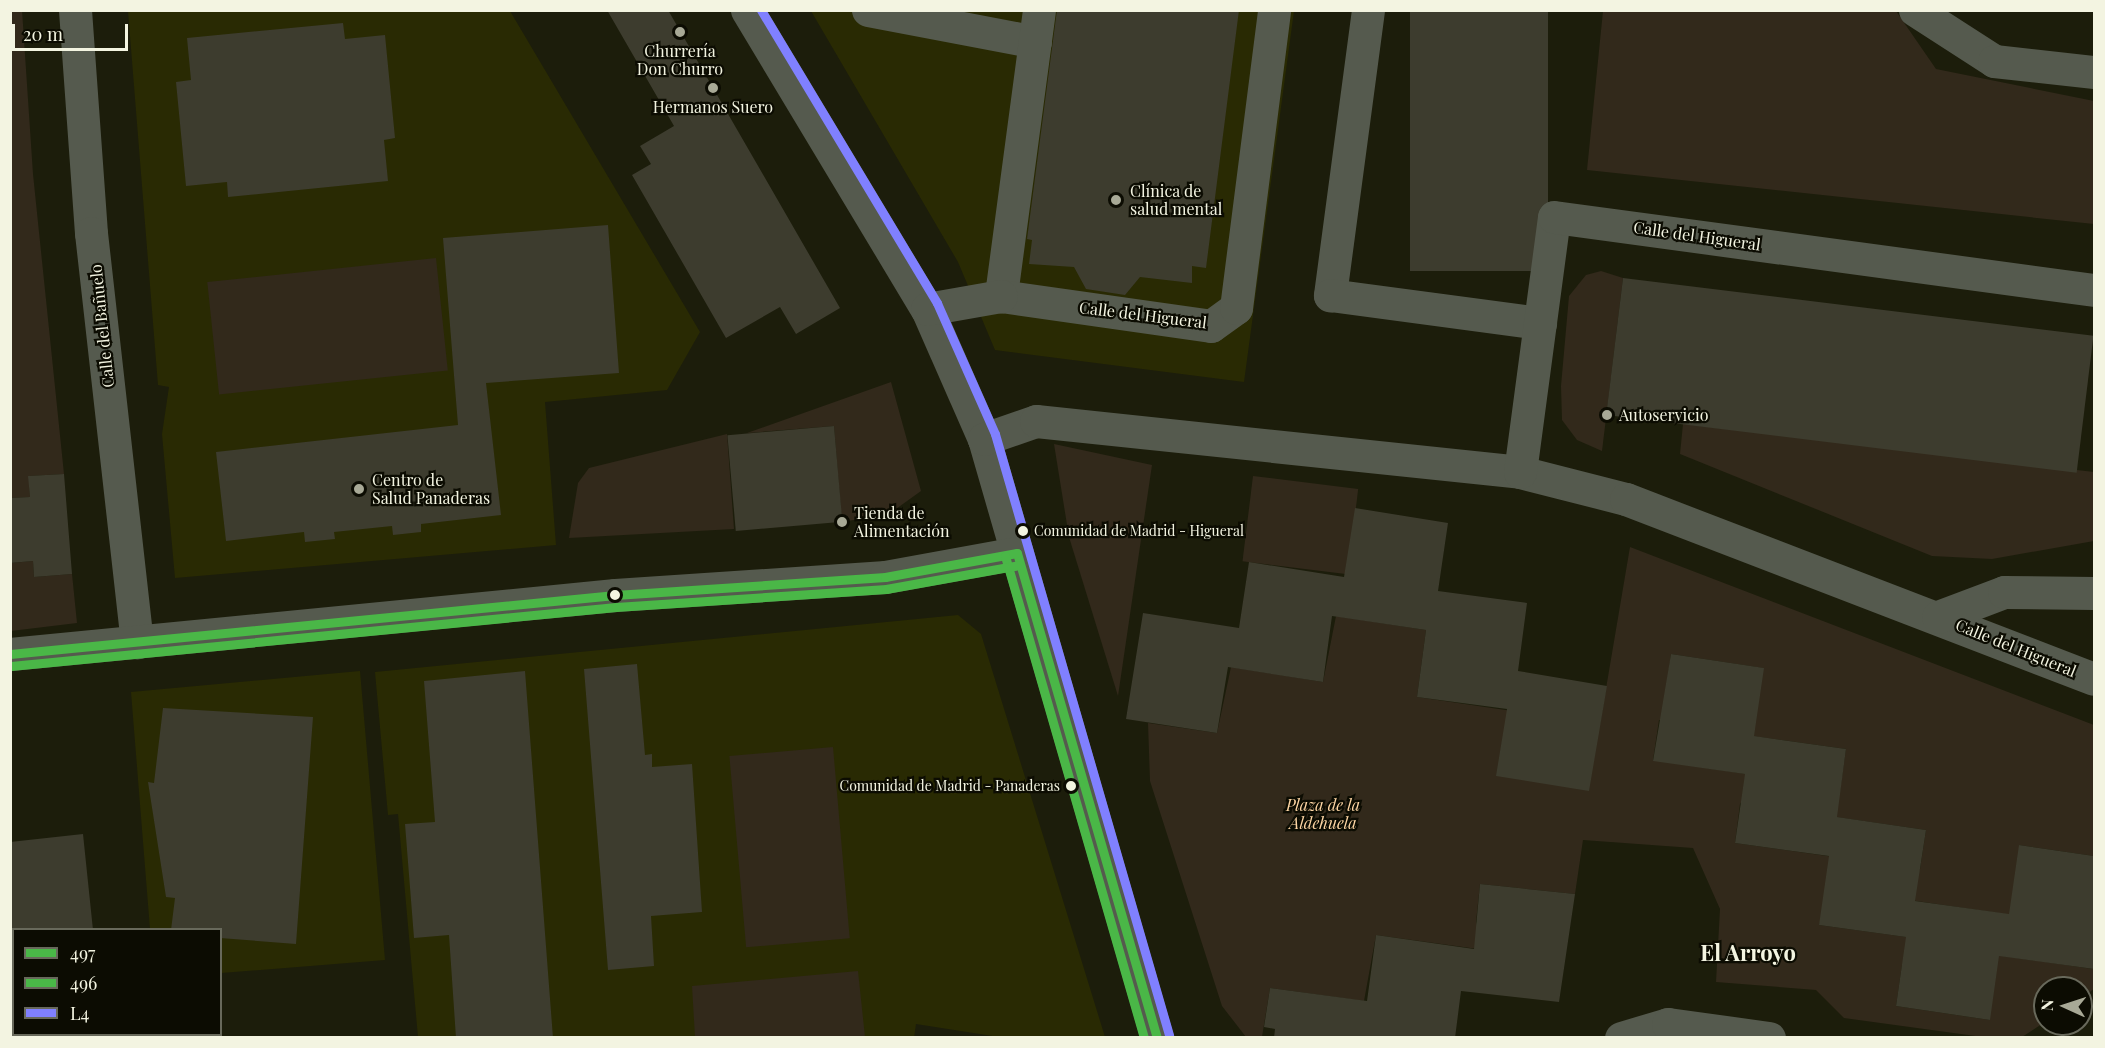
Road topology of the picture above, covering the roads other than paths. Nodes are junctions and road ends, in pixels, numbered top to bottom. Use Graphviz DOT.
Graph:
graph roads {
  1 [pos="75,10"];
  2 [pos="747,10"];
  3 [pos="868,10"];
  4 [pos="1274,10"];
  5 [pos="1368,10"];
  6 [pos="1915,10"];
  7 [pos="1037,26"];
  8 [pos="2094,72"];
  9 [pos="2094,290"];
  10 [pos="1001,296"];
  11 [pos="927,309"];
  12 [pos="1540,323"];
  13 [pos="984,439"];
  14 [pos="1520,472"];
  15 [pos="1017,552"];
  16 [pos="2094,593"];
  17 [pos="1938,617"];
  18 [pos="137,642"];
  19 [pos="10,654"];
  20 [pos="2094,679"];
  21 [pos="1157,1038"];
  22 [pos="1621,1038"];
  23 [pos="1769,1038"];
  1 -- 18 [label="street, Calle del Bañuelo"];
  2 -- 11 [label="street"];
  3 -- 7 [label="street"];
  4 -- 10 [label="street, Calle del Higueral"];
  5 -- 12 [label="street"];
  6 -- 8 [label="street"];
  7 -- 10 [label="street"];
  9 -- 12 [label="street, Calle del Higueral"];
  10 -- 11 [label="street, Calle del Higueral"];
  11 -- 13 [label="street"];
  12 -- 14 [label="street, Calle del Higueral"];
  13 -- 14 [label="street, Calle del Higueral"];
  13 -- 15 [label="street"];
  14 -- 17 [label="street, Calle del Higueral"];
  15 -- 18 [label="street"];
  15 -- 21 [label="street"];
  16 -- 17 [label="street, Calle del Higueral"];
  17 -- 20 [label="street, Calle del Higueral"];
  18 -- 19 [label="street"];
  22 -- 23 [label="street"];
}
